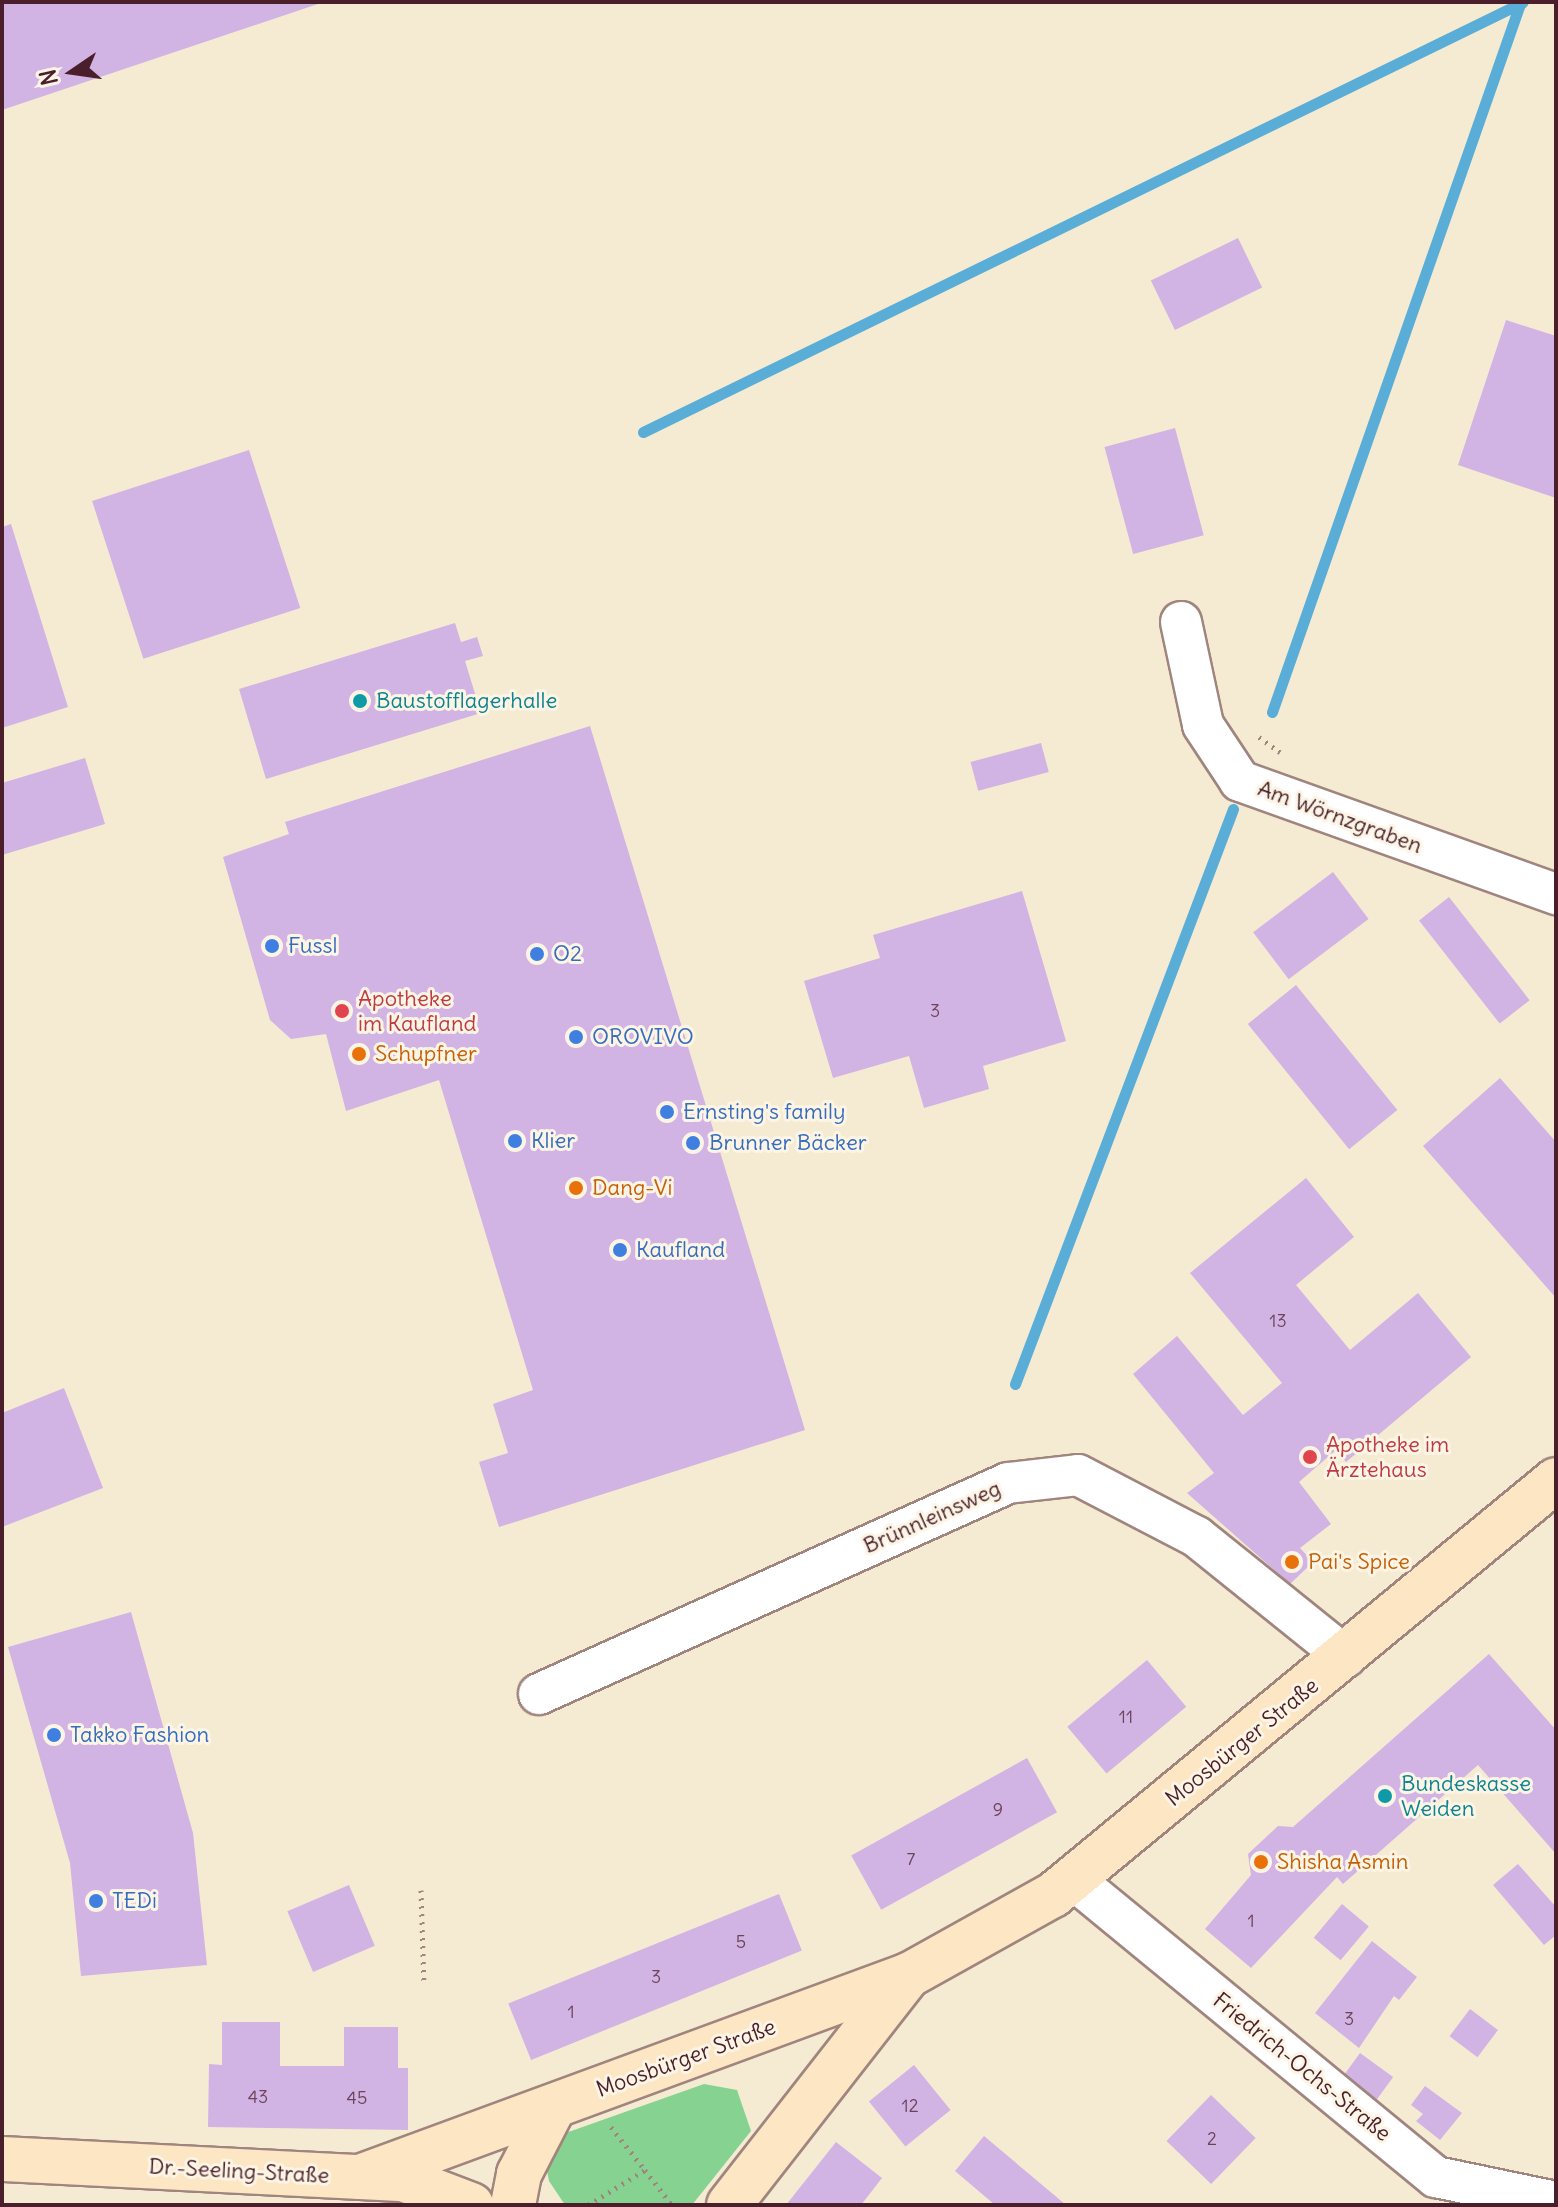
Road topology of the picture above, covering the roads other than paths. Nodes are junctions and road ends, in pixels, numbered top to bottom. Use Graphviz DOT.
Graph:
graph roads {
  1 [pos="1181,622"];
  2 [pos="1556,894"];
  3 [pos="1556,1480"];
  4 [pos="1346,1657"];
  5 [pos="539,1694"];
  6 [pos="1074,1880"];
  7 [pos="909,1975"];
  8 [pos="572,2101"];
  9 [pos="2,2159"];
  10 [pos="360,2177"];
  11 [pos="1556,2202"];
  12 [pos="471,2205"];
  13 [pos="513,2205"];
  14 [pos="729,2205"];
  1 -- 2 [label="street, Am Wörnzgraben"];
  3 -- 4 [label="street, Moosbürger Straße"];
  4 -- 5 [label="street, Brünnleinsweg"];
  4 -- 6 [label="street, Moosbürger Straße"];
  6 -- 7 [label="street, Moosbürger Straße"];
  6 -- 11 [label="street, Friedrich-Ochs-Straße"];
  7 -- 8 [label="street, Moosbürger Straße"];
  7 -- 14 [label="street, Moosbürger Straße"];
  8 -- 10 [label="street, Moosbürger Straße"];
  8 -- 13 [label="street"];
  9 -- 10 [label="street, Dr.-Seeling-Straße"];
  10 -- 12 [label="street, Dr.-Seeling-Straße"];
}
